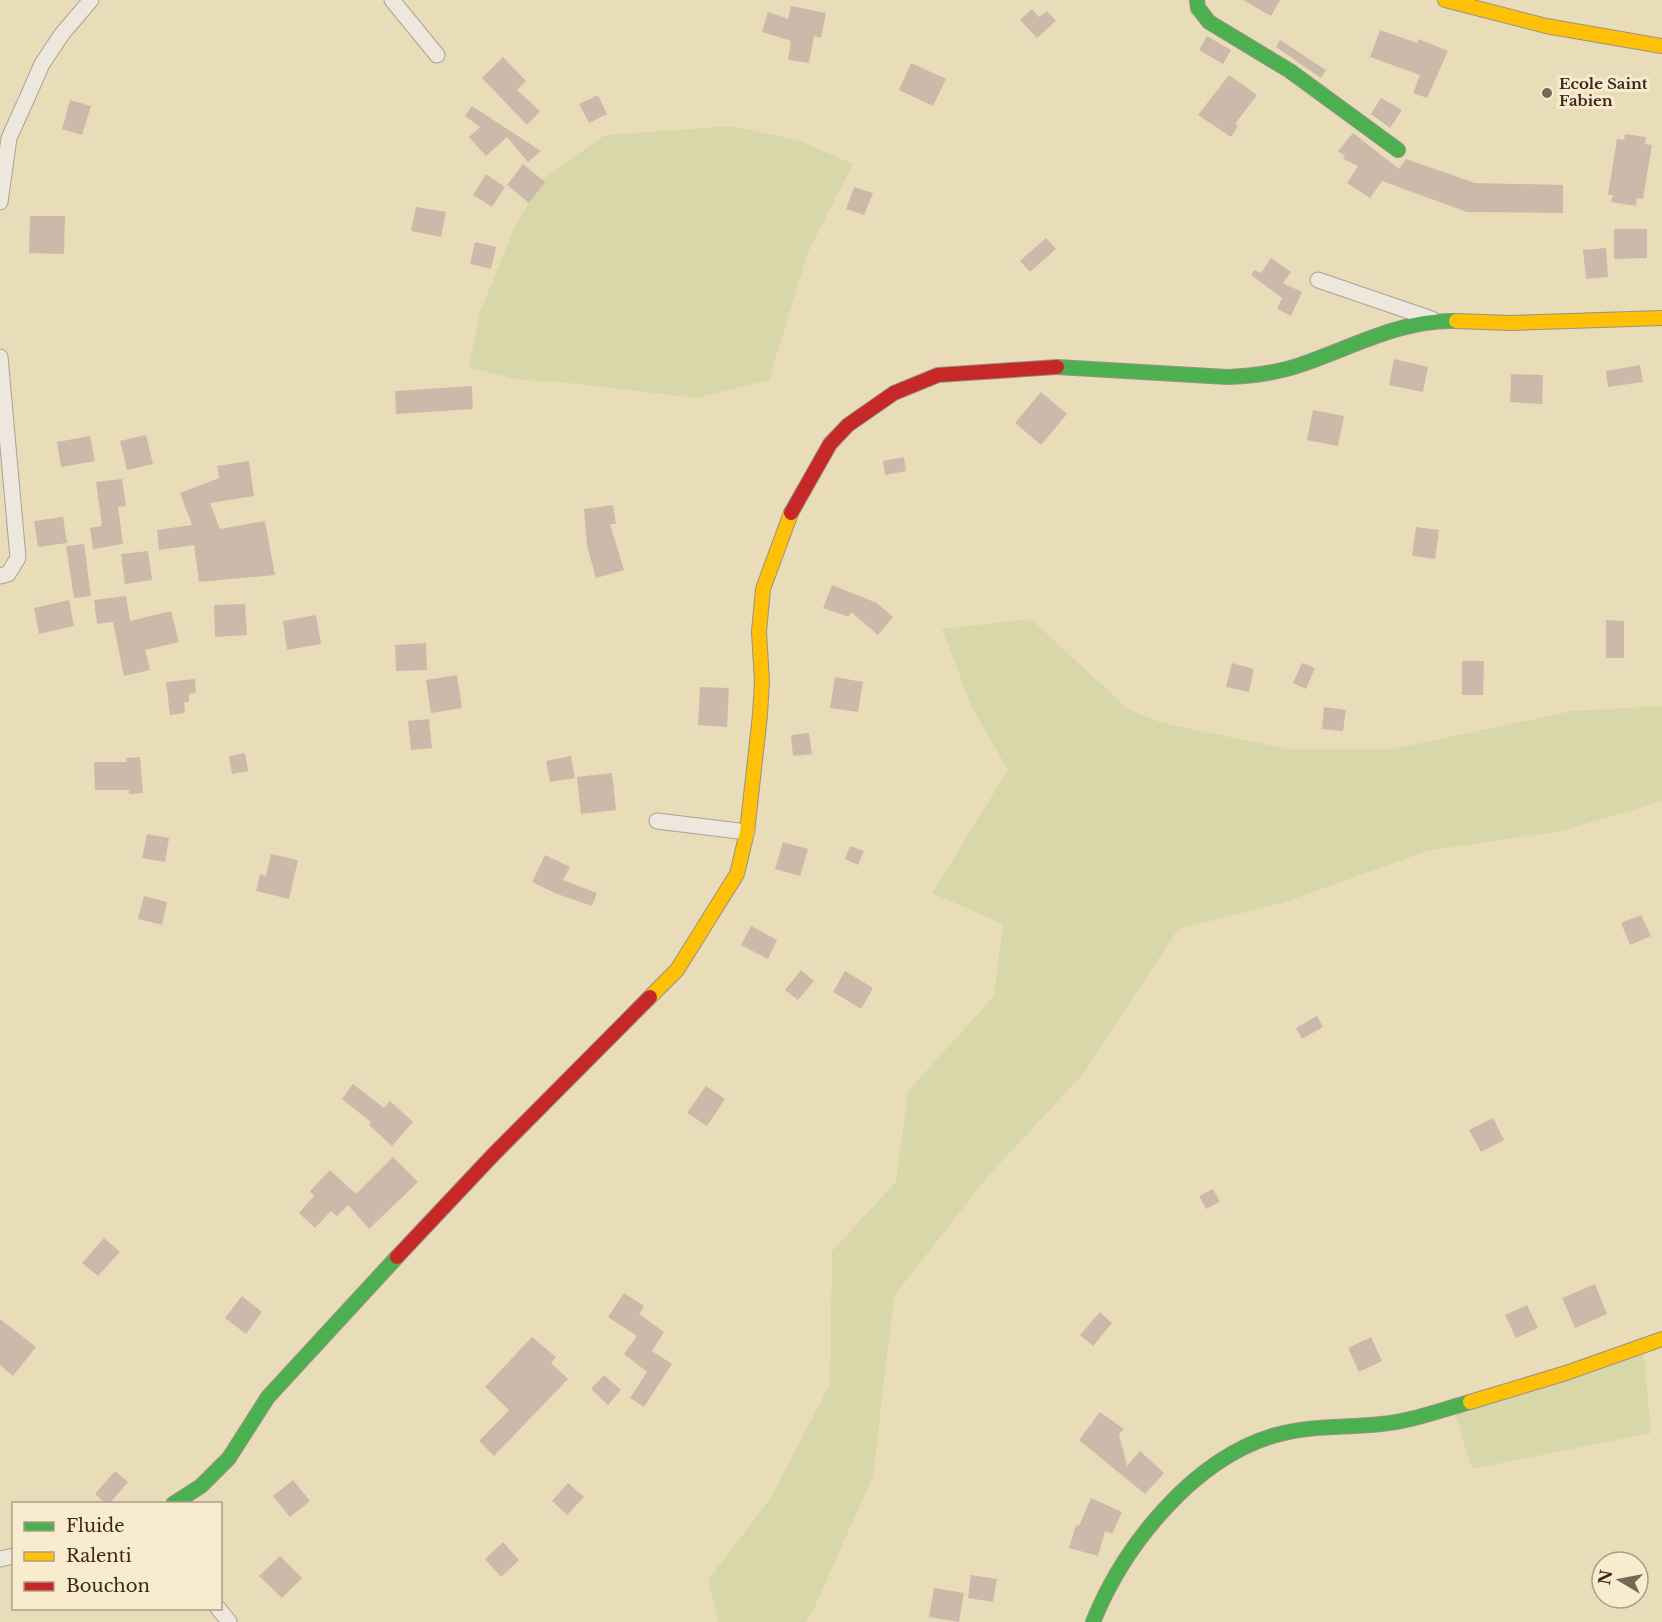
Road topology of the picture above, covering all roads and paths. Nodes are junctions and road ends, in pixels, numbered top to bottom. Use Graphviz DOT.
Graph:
graph roads {
  1 [pos="91,0"];
  2 [pos="392,0"];
  3 [pos="1197,0"];
  4 [pos="1445,0"];
  5 [pos="1662,46"];
  6 [pos="437,55"];
  7 [pos="5,142"];
  8 [pos="1398,150"];
  9 [pos="0,202"];
  10 [pos="1318,280"];
  11 [pos="1662,318"];
  12 [pos="1435,320"];
  13 [pos="0,357"];
  14 [pos="0,576"];
  15 [pos="657,821"];
  16 [pos="747,832"];
  17 [pos="1662,1339"];
  18 [pos="175,1502"];
  19 [pos="220,1610"];
  20 [pos="229,1622"];
  21 [pos="1093,1622"];
  1 -- 7 [label="street"];
  2 -- 6 [label="street"];
  3 -- 8 [label="street"];
  4 -- 5 [label="street"];
  7 -- 9 [label="street"];
  10 -- 12 [label="street"];
  11 -- 12 [label="street"];
  12 -- 16 [label="street"];
  13 -- 14 [label="street"];
  15 -- 16 [label="street"];
  16 -- 18 [label="street"];
  17 -- 21 [label="street"];
  19 -- 20 [label="street"];
}
